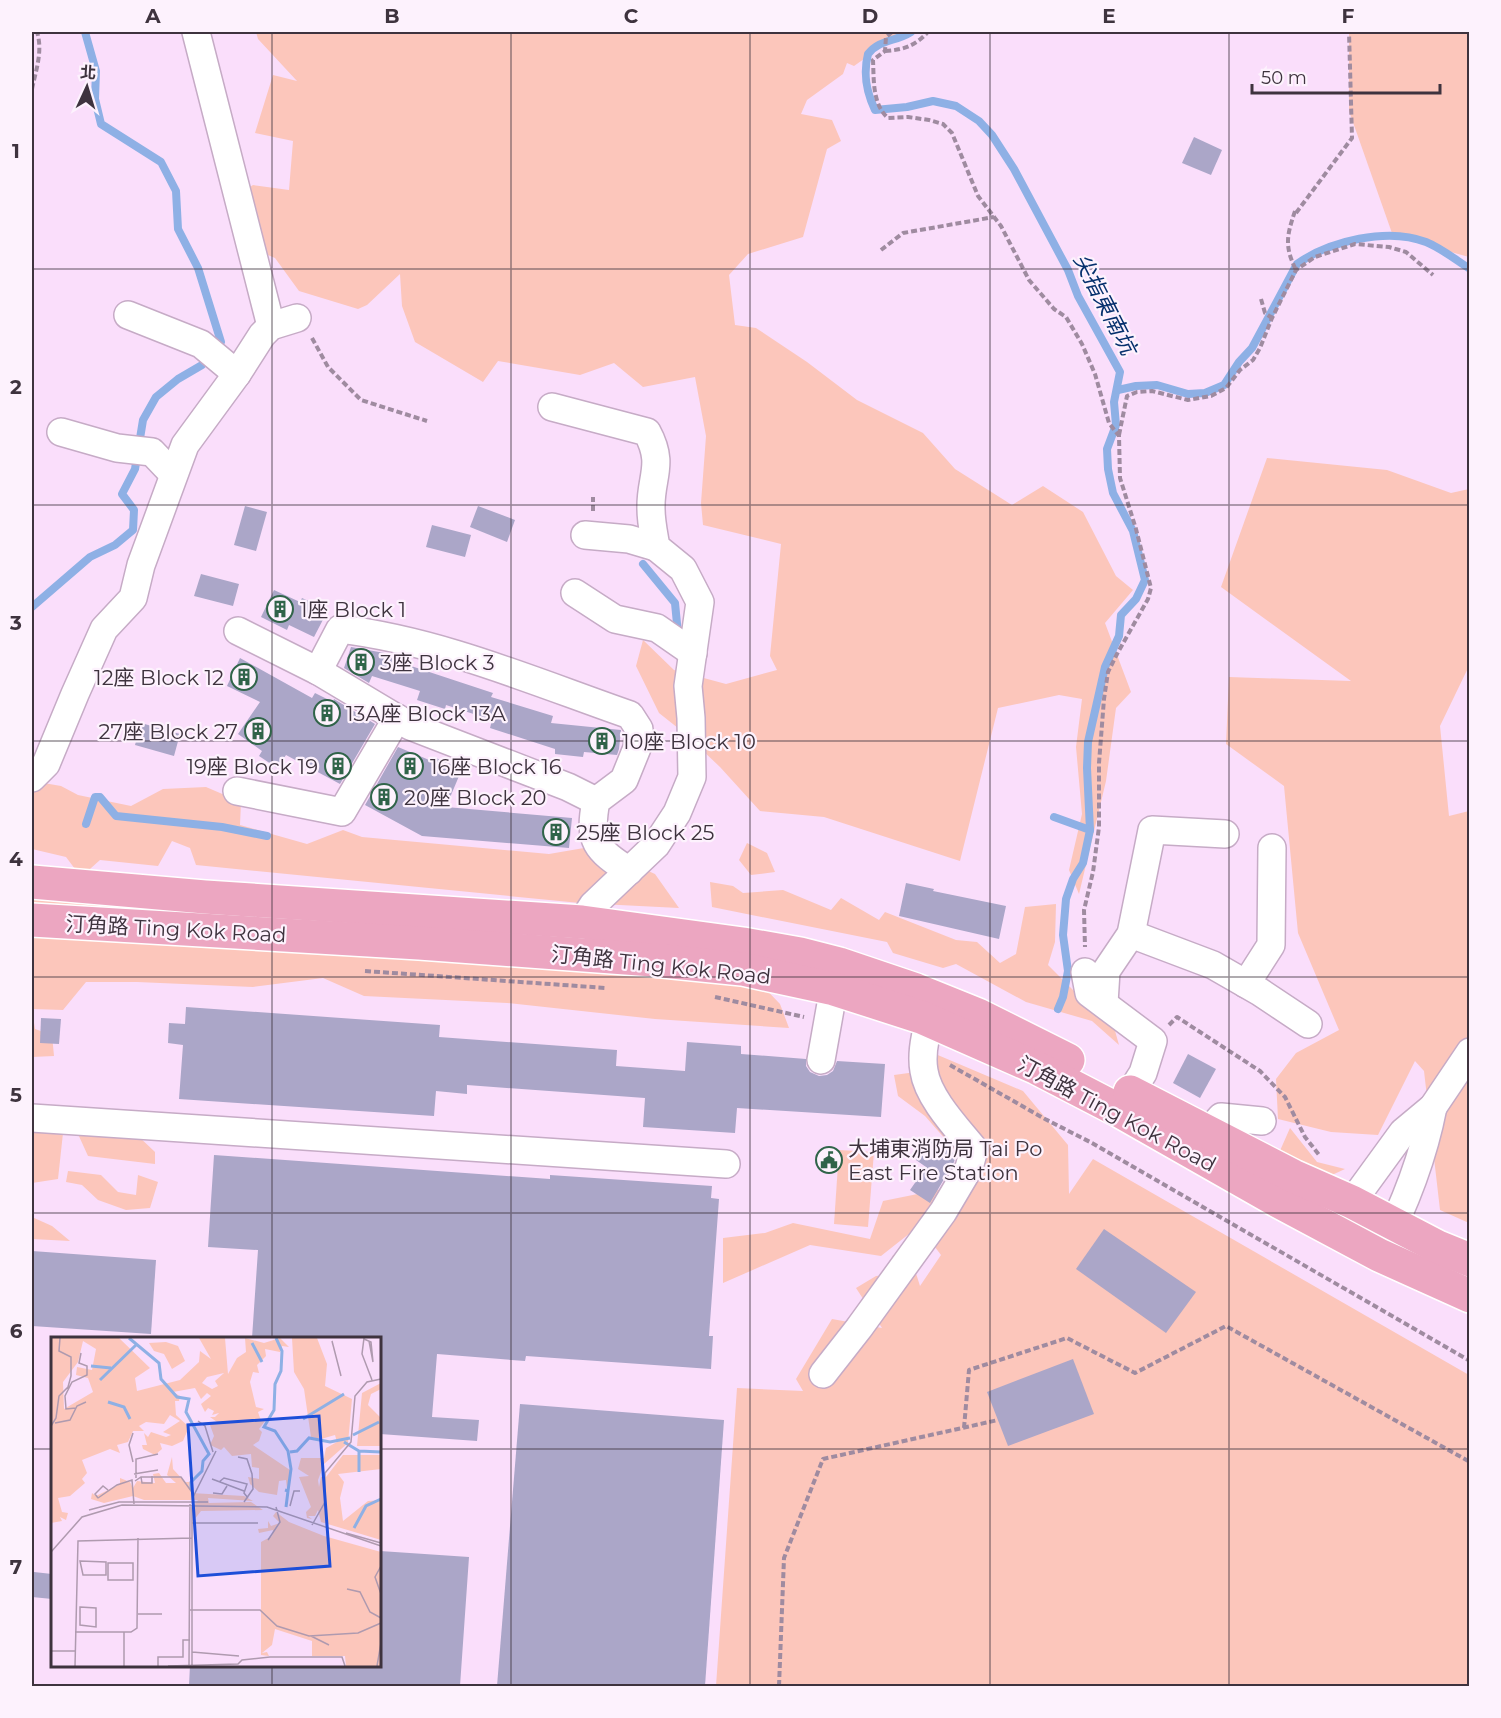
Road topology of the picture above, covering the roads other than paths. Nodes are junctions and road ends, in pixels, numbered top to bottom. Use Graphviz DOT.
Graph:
graph roads {
  1 [pos="196,32"];
  2 [pos="128,315"];
  3 [pos="297,318"];
  4 [pos="271,326"];
  5 [pos="237,374"];
  6 [pos="552,407"];
  7 [pos="61,432"];
  8 [pos="173,474"];
  9 [pos="585,535"];
  10 [pos="656,547"];
  11 [pos="575,593"];
  12 [pos="238,631"];
  13 [pos="693,653"];
  14 [pos="318,671"];
  15 [pos="397,718"];
  16 [pos="32,778"];
  17 [pos="237,791"];
  18 [pos="596,801"];
  19 [pos="1225,834"];
  20 [pos="1272,848"];
  21 [pos="629,871"];
  22 [pos="32,882"];
  23 [pos="32,920"];
  24 [pos="582,922"];
  25 [pos="1131,933"];
  26 [pos="1085,972"];
  27 [pos="836,976"];
  28 [pos="1246,984"];
  29 [pos="1104,1003"];
  30 [pos="930,1024"];
  31 [pos="1308,1024"];
  32 [pos="1470,1052"];
  33 [pos="821,1060"];
  34 [pos="1131,1092"];
  35 [pos="1433,1107"];
  36 [pos="32,1119"];
  37 [pos="1262,1121"];
  38 [pos="1208,1132"];
  39 [pos="726,1164"];
  40 [pos="1352,1202"];
  41 [pos="1395,1224"];
  42 [pos="1336,1232"];
  43 [pos="1379,1256"];
  44 [pos="1470,1260"];
  45 [pos="1470,1296"];
  46 [pos="823,1374"];
  1 -- 4 [label="street"];
  2 -- 5 [label="street"];
  3 -- 4 [label="street"];
  4 -- 5 [label="street"];
  5 -- 8 [label="street"];
  6 -- 10 [label="street"];
  7 -- 8 [label="street"];
  8 -- 16 [label="street"];
  9 -- 10 [label="street"];
  10 -- 13 [label="street"];
  11 -- 13 [label="street"];
  12 -- 14 [label="street"];
  13 -- 21 [label="street"];
  14 -- 15 [label="street"];
  14 -- 18 [label="street"];
  15 -- 17 [label="street"];
  15 -- 18 [label="street"];
  18 -- 21 [label="street"];
  19 -- 25 [label="street"];
  20 -- 28 [label="street"];
  21 -- 24 [label="street"];
  22 -- 24 [label="main road, 汀角路 Ting Kok Road"];
  23 -- 27 [label="main road, 汀角路 Ting Kok Road"];
  24 -- 27 [label="main road, 汀角路 Ting Kok Road"];
  25 -- 28 [label="street"];
  25 -- 29 [label="street"];
  26 -- 29 [label="street"];
  27 -- 30 [label="main road, 汀角路 Ting Kok Road"];
  27 -- 33 [label="street"];
  28 -- 31 [label="street"];
  29 -- 34 [label="street"];
  30 -- 34 [label="main road, 汀角路 Ting Kok Road"];
  30 -- 42 [label="main road, 汀角路 Ting Kok Road"];
  30 -- 46 [label="street"];
  32 -- 35 [label="street"];
  34 -- 38 [label="main road, 汀角路 Ting Kok Road"];
  35 -- 40 [label="street"];
  35 -- 41 [label="street"];
  36 -- 39 [label="street"];
  37 -- 38 [label="street"];
  38 -- 40 [label="main road, 汀角路 Ting Kok Road"];
  40 -- 41 [label="main road, 汀角路 Ting Kok Road"];
  40 -- 42 [label="street"];
  41 -- 43 [label="street"];
  41 -- 44 [label="main road, 汀角路 Ting Kok Road"];
  42 -- 43 [label="main road, 汀角路 Ting Kok Road"];
  43 -- 45 [label="main road, 汀角路 Ting Kok Road"];
}
